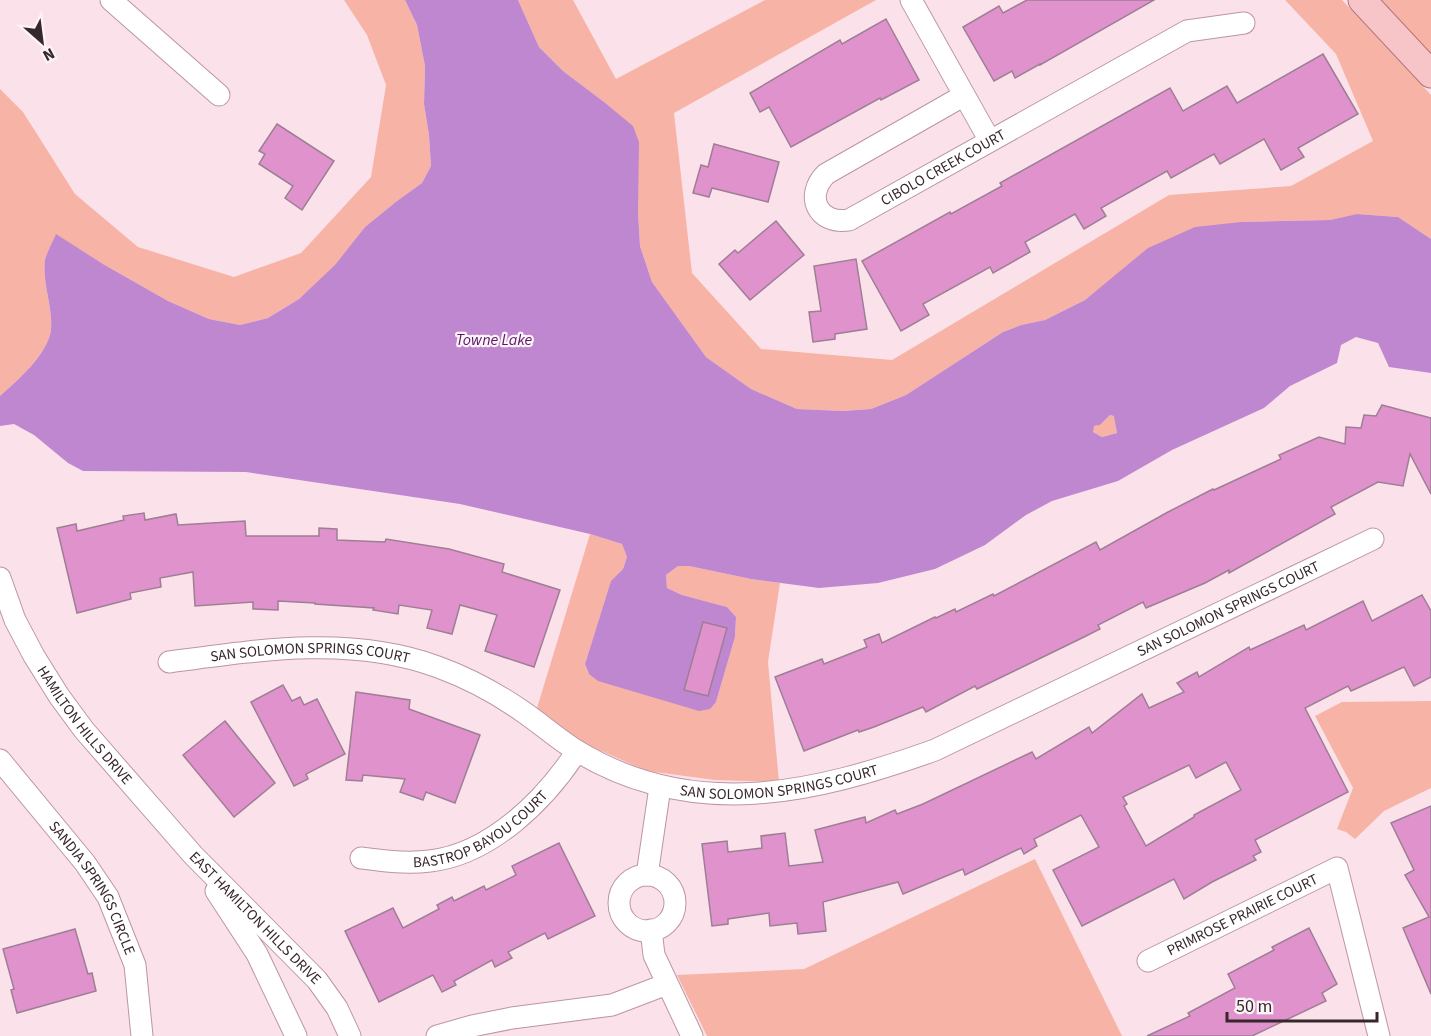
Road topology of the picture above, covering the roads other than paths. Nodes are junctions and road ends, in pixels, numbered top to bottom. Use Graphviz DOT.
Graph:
graph roads {
  1 [pos="111,0"];
  2 [pos="911,0"];
  3 [pos="1362,0"];
  4 [pos="1244,23"];
  5 [pos="1431,74"];
  6 [pos="219,95"];
  7 [pos="963,96"];
  8 [pos="990,141"];
  9 [pos="1373,539"];
  10 [pos="0,578"];
  11 [pos="169,662"];
  12 [pos="577,751"];
  13 [pos="0,760"];
  14 [pos="660,787"];
  15 [pos="194,855"];
  16 [pos="360,858"];
  17 [pos="647,875"];
  18 [pos="651,930"];
  19 [pos="1148,961"];
  20 [pos="667,984"];
  21 [pos="142,1036"];
  22 [pos="296,1036"];
  23 [pos="350,1036"];
  24 [pos="437,1036"];
  25 [pos="692,1036"];
  26 [pos="1379,1036"];
  1 -- 6 [label="street"];
  2 -- 7 [label="street"];
  3 -- 5 [label="main road"];
  4 -- 8 [label="street, CIBOLO CREEK COURT"];
  7 -- 8 [label="street"];
  7 -- 8 [label="street, CIBOLO CREEK COURT"];
  9 -- 14 [label="street, SAN SOLOMON SPRINGS COURT"];
  10 -- 15 [label="street, HAMILTON HILLS DRIVE"];
  11 -- 12 [label="street, SAN SOLOMON SPRINGS COURT"];
  12 -- 14 [label="street, SAN SOLOMON SPRINGS COURT"];
  12 -- 16 [label="street, BASTROP BAYOU COURT"];
  13 -- 21 [label="street, SANDIA SPRINGS CIRCLE"];
  14 -- 17 [label="street"];
  15 -- 22 [label="street, EAST HAMILTON HILLS DRIVE"];
  15 -- 23 [label="street, EAST HAMILTON HILLS DRIVE"];
  17 -- 18 [label="street"];
  17 -- 18 [label="street"];
  18 -- 20 [label="street"];
  19 -- 26 [label="street, PRIMROSE PRAIRIE COURT"];
  20 -- 24 [label="street"];
  20 -- 25 [label="street"];
}
